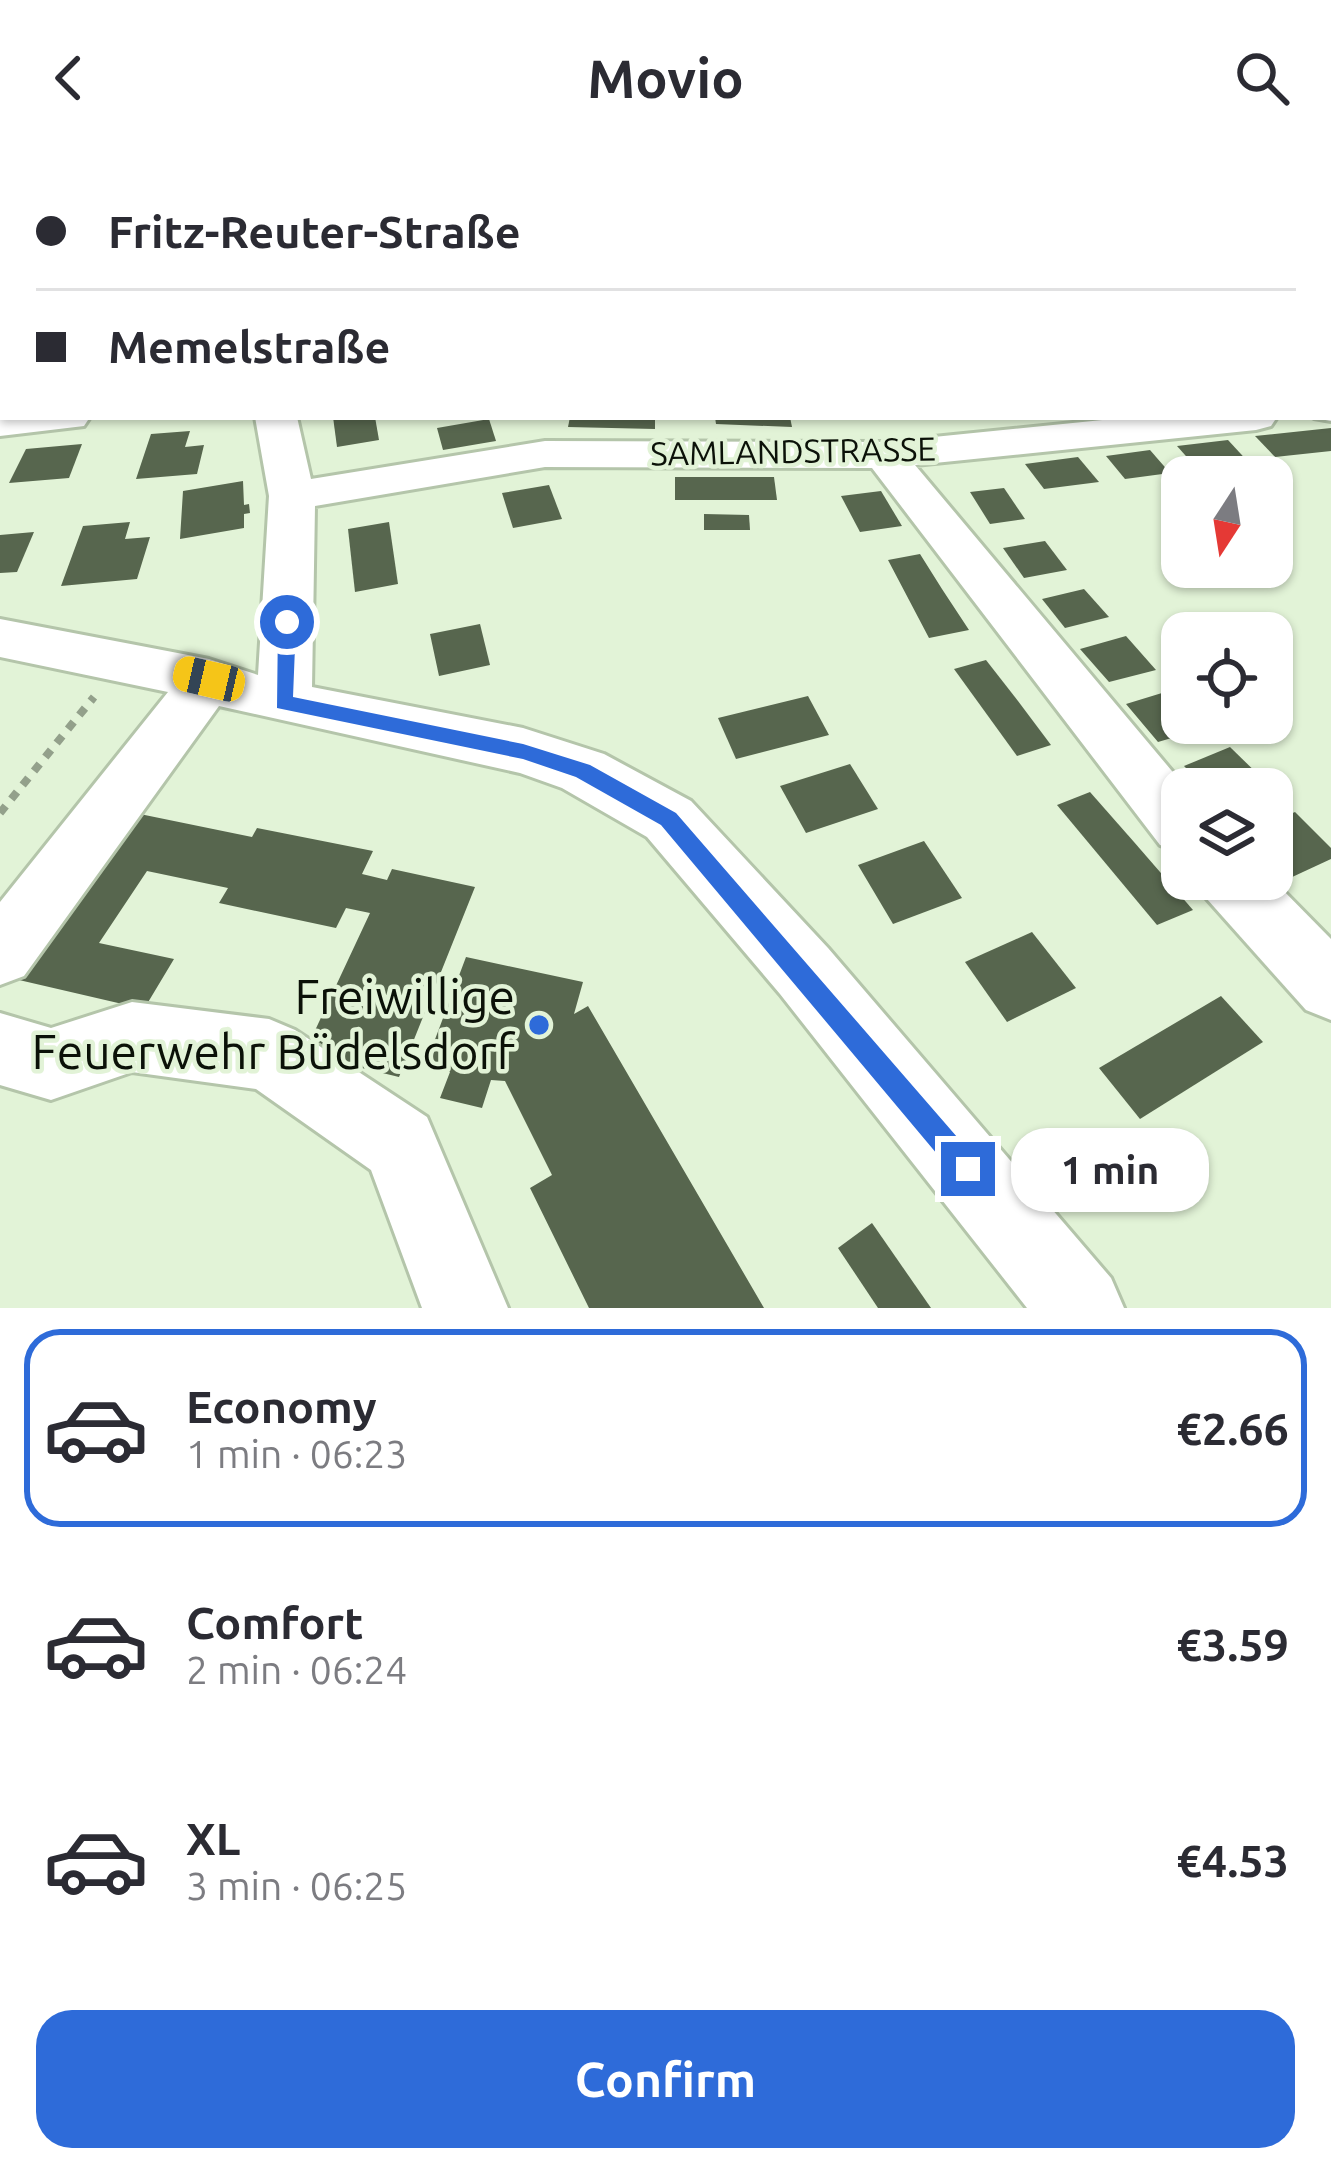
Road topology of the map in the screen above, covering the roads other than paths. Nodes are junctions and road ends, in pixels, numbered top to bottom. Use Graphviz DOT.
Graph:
graph roads {
  1 [pos="34,420"];
  2 [pos="277,420"];
  3 [pos="1223,420"];
  4 [pos="0,423"];
  5 [pos="536,435"];
  6 [pos="884,455"];
  7 [pos="292,496"];
  8 [pos="0,638"];
  9 [pos="246,691"];
  10 [pos="1161,801"];
  11 [pos="1250,900"];
  12 [pos="0,955"];
  13 [pos="1331,987"];
  14 [pos="0,1049"];
  15 [pos="465,1308"];
  16 [pos="1081,1308"];
  1 -- 4 [label="street"];
  2 -- 7 [label="street"];
  3 -- 6 [label="street, SAMLANDSTRASSE"];
  5 -- 6 [label="street, SAMLANDSTRASSE"];
  5 -- 7 [label="street, SAMLANDSTRASSE"];
  6 -- 10 [label="street"];
  7 -- 9 [label="street"];
  8 -- 9 [label="street"];
  9 -- 12 [label="street"];
  9 -- 16 [label="street"];
  11 -- 13 [label="street"];
  14 -- 15 [label="street"];
}
